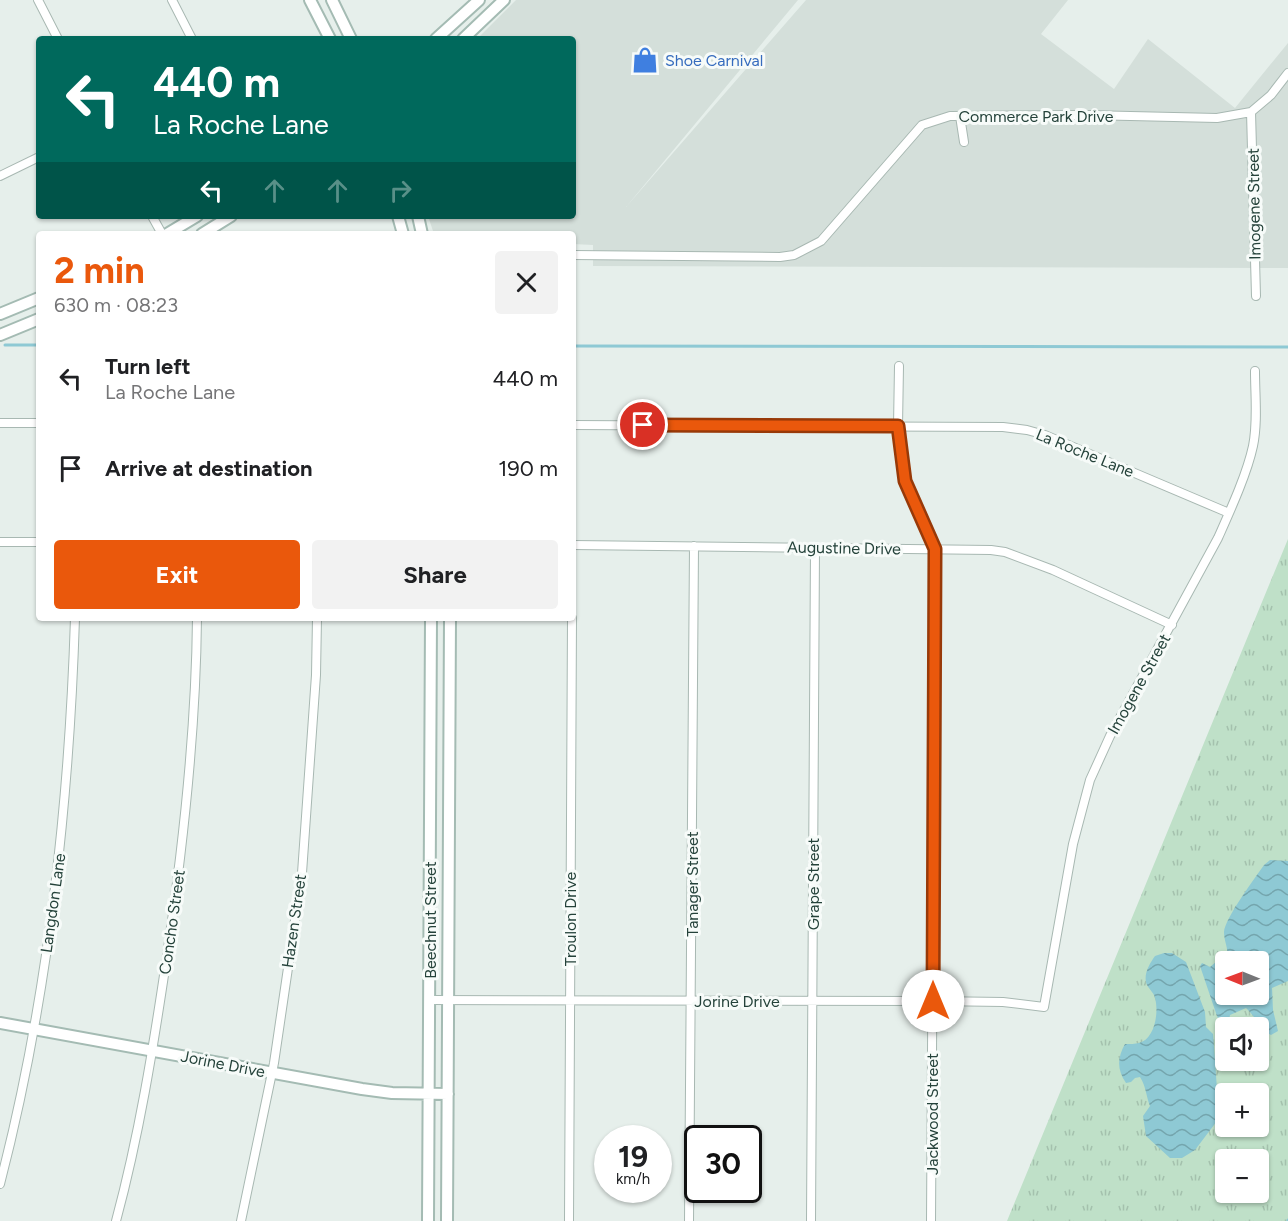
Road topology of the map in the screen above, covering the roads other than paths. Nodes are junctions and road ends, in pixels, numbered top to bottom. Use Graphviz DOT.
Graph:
graph roads {
  1 [pos="38,0"];
  2 [pos="172,0"];
  3 [pos="310,0"];
  4 [pos="332,0"];
  5 [pos="478,0"];
  6 [pos="504,0"];
  7 [pos="56,36"];
  8 [pos="190,36"];
  9 [pos="328,36"];
  10 [pos="350,36"];
  11 [pos="439,36"];
  12 [pos="467,36"];
  13 [pos="1288,73"];
  14 [pos="1251,112"];
  15 [pos="960,116"];
  16 [pos="964,142"];
  17 [pos="36,158"];
  18 [pos="0,176"];
  19 [pos="192,219"];
  20 [pos="226,219"];
  21 [pos="172,231"];
  22 [pos="207,231"];
  23 [pos="576,255"];
  24 [pos="1256,296"];
  25 [pos="36,299"];
  26 [pos="0,314"];
  27 [pos="36,320"];
  28 [pos="0,335"];
  29 [pos="899,366"];
  30 [pos="1255,371"];
  31 [pos="0,423"];
  32 [pos="36,423"];
  33 [pos="576,425"];
  34 [pos="898,426"];
  35 [pos="1229,513"];
  36 [pos="0,542"];
  37 [pos="36,542"];
  38 [pos="576,545"];
  39 [pos="694,546"];
  40 [pos="815,548"];
  41 [pos="935,549"];
  42 [pos="75,621"];
  43 [pos="197,621"];
  44 [pos="317,621"];
  45 [pos="431,621"];
  46 [pos="450,621"];
  47 [pos="572,621"];
  48 [pos="1172,625"];
  49 [pos="431,813"];
  50 [pos="449,813"];
  51 [pos="430,999"];
  52 [pos="448,999"];
  53 [pos="570,999"];
  54 [pos="691,1000"];
  55 [pos="812,1001"];
  56 [pos="933,1001"];
  57 [pos="1044,1007"];
  58 [pos="0,1023"];
  59 [pos="34,1030"];
  60 [pos="153,1051"];
  61 [pos="272,1073"];
  62 [pos="429,1093"];
  63 [pos="448,1094"];
  64 [pos="0,1184"];
  65 [pos="116,1221"];
  66 [pos="241,1221"];
  67 [pos="428,1221"];
  68 [pos="447,1221"];
  69 [pos="569,1221"];
  70 [pos="689,1221"];
  71 [pos="811,1221"];
  72 [pos="931,1221"];
  1 -- 7 [label="street"];
  2 -- 8 [label="street"];
  3 -- 9 [label="main road"];
  4 -- 10 [label="main road"];
  5 -- 11 [label="main road"];
  6 -- 12 [label="main road"];
  13 -- 14 [label="street"];
  14 -- 15 [label="street, Commerce Park Drive"];
  14 -- 24 [label="street, Imogene Street"];
  15 -- 16 [label="street"];
  15 -- 23 [label="street, Commerce Park Drive"];
  17 -- 18 [label="street"];
  19 -- 21 [label="main road"];
  20 -- 22 [label="main road"];
  25 -- 26 [label="main road"];
  27 -- 28 [label="main road"];
  29 -- 34 [label="street, Jackwood Street"];
  30 -- 35 [label="street, Imogene Street"];
  31 -- 32 [label="street"];
  33 -- 34 [label="street, La Roche Lane"];
  34 -- 35 [label="street, La Roche Lane"];
  34 -- 41 [label="street, Jackwood Street"];
  35 -- 48 [label="street, Imogene Street"];
  36 -- 37 [label="street"];
  38 -- 39 [label="street, Augustine Drive"];
  39 -- 40 [label="street, Augustine Drive"];
  39 -- 54 [label="street, Tanager Street"];
  40 -- 41 [label="street, Augustine Drive"];
  40 -- 55 [label="street, Grape Street"];
  41 -- 48 [label="street, Augustine Drive"];
  41 -- 56 [label="street, Jackwood Street"];
  42 -- 59 [label="street, Langdon Lane"];
  43 -- 60 [label="street, Concho Street"];
  44 -- 61 [label="street, Hazen Street"];
  45 -- 49 [label="main road, Beechnut Street"];
  46 -- 50 [label="main road, Beechnut Street"];
  47 -- 53 [label="street, Troulon Drive"];
  48 -- 57 [label="street, Imogene Street"];
  49 -- 50 [label="main road"];
  49 -- 51 [label="main road, Beechnut Street"];
  50 -- 52 [label="main road, Beechnut Street"];
  51 -- 52 [label="street, Jorine Drive"];
  51 -- 62 [label="main road, Beechnut Street"];
  52 -- 53 [label="street, Jorine Drive"];
  52 -- 63 [label="main road, Beechnut Street"];
  53 -- 54 [label="street, Jorine Drive"];
  53 -- 69 [label="street, Troulon Drive"];
  54 -- 55 [label="street, Jorine Drive"];
  54 -- 70 [label="street, Tanager Street"];
  55 -- 56 [label="street, Jorine Drive"];
  55 -- 71 [label="street, Grape Street"];
  56 -- 57 [label="street, Jorine Drive"];
  56 -- 72 [label="street, Jackwood Street"];
  58 -- 59 [label="main road, Jorine Drive"];
  59 -- 60 [label="main road, Jorine Drive"];
  59 -- 64 [label="street, Langdon Lane"];
  60 -- 61 [label="main road, Jorine Drive"];
  60 -- 65 [label="street, Concho Street"];
  61 -- 62 [label="main road, Jorine Drive"];
  61 -- 66 [label="street, Hazen Street"];
  62 -- 63 [label="main road, Jorine Drive"];
  62 -- 67 [label="main road, Beechnut Street"];
  63 -- 68 [label="main road, Beechnut Street"];
}
